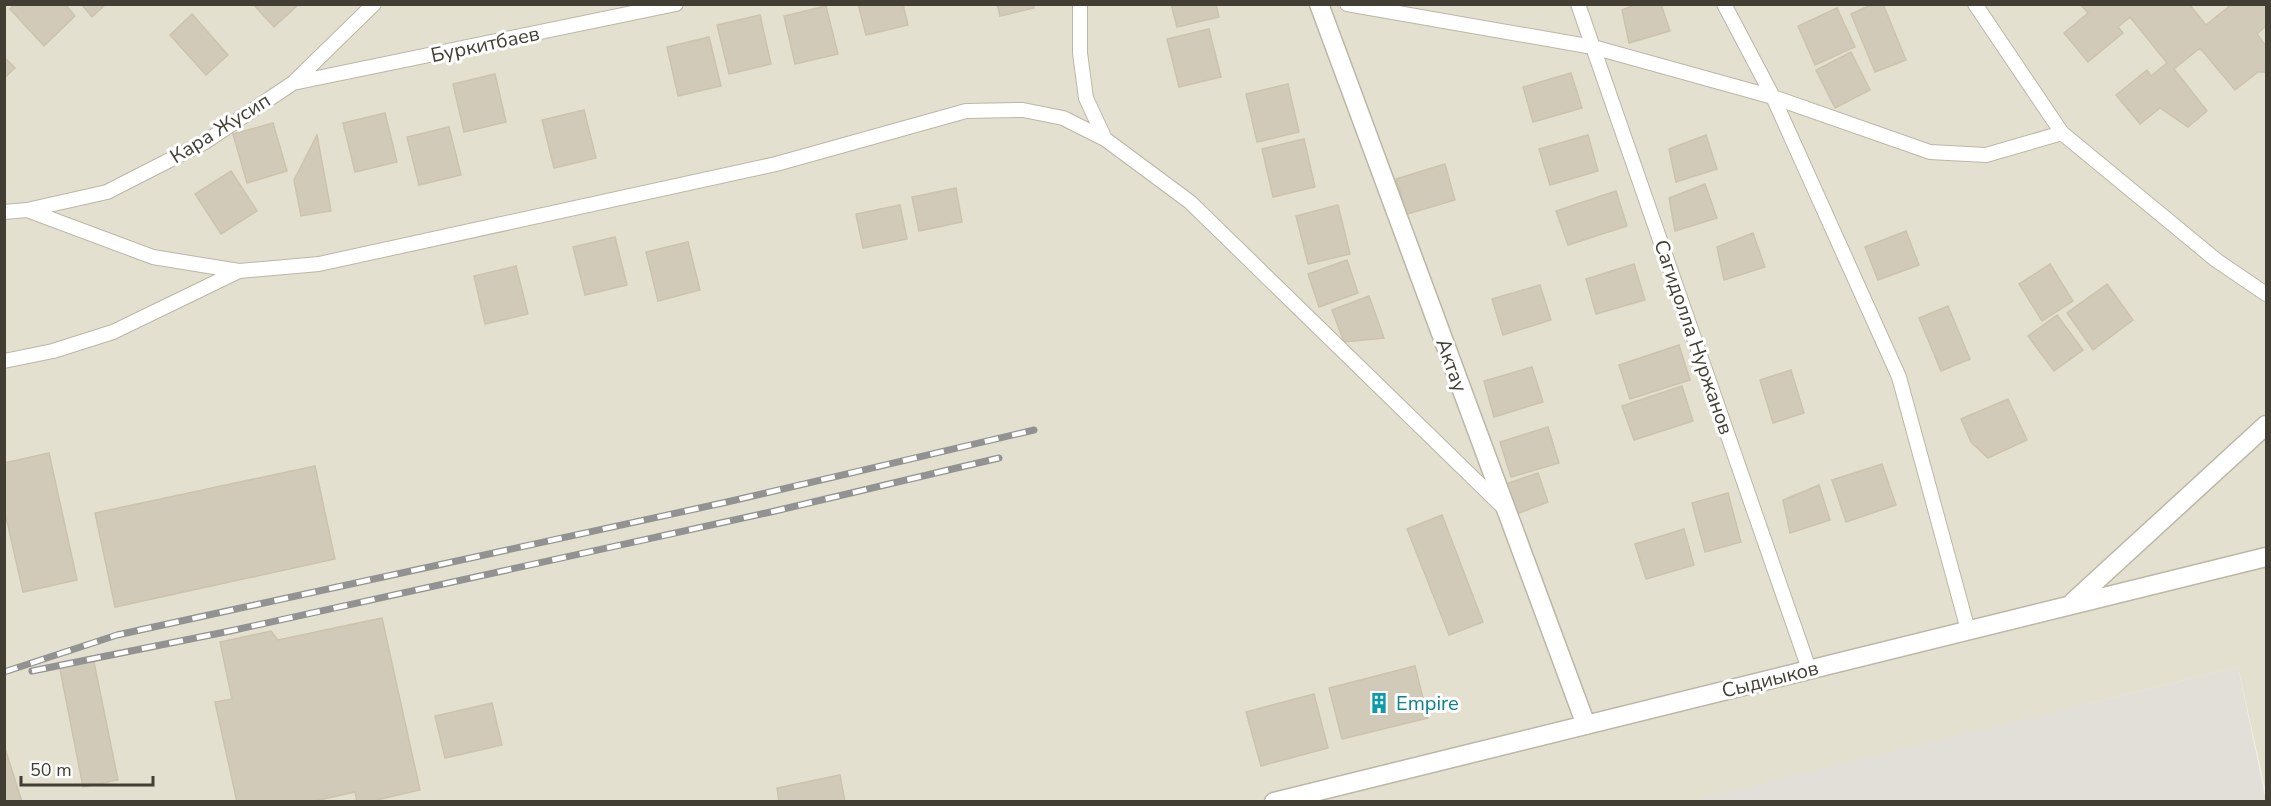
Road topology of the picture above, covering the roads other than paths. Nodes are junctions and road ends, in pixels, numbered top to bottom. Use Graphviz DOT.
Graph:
graph roads {
  1 [pos="374,4"];
  2 [pos="676,4"];
  3 [pos="1080,4"];
  4 [pos="1319,4"];
  5 [pos="1347,4"];
  6 [pos="1578,4"];
  7 [pos="1724,4"];
  8 [pos="1975,4"];
  9 [pos="1593,47"];
  10 [pos="293,83"];
  11 [pos="1773,97"];
  12 [pos="2062,133"];
  13 [pos="1105,139"];
  14 [pos="27,210"];
  15 [pos="4,212"];
  16 [pos="239,271"];
  17 [pos="2266,294"];
  18 [pos="4,361"];
  19 [pos="2266,425"];
  20 [pos="1505,509"];
  21 [pos="2266,557"];
  22 [pos="2070,604"];
  23 [pos="1968,630"];
  24 [pos="1809,669"];
  25 [pos="1586,725"];
  26 [pos="1274,801"];
  1 -- 10 [label="street, Кара Жусип"];
  2 -- 10 [label="street, Буркитбаев"];
  3 -- 13 [label="street"];
  4 -- 20 [label="street, Актау"];
  5 -- 9 [label="street"];
  6 -- 9 [label="street, Сагидолла Нуржанов"];
  7 -- 11 [label="street"];
  8 -- 12 [label="street"];
  9 -- 11 [label="street"];
  9 -- 24 [label="street, Сагидолла Нуржанов"];
  10 -- 14 [label="street, Кара Жусип"];
  11 -- 12 [label="street"];
  11 -- 23 [label="street"];
  12 -- 17 [label="street"];
  13 -- 16 [label="street"];
  13 -- 20 [label="street"];
  14 -- 15 [label="street, Кара Жусип"];
  14 -- 16 [label="street"];
  16 -- 18 [label="street"];
  19 -- 22 [label="street"];
  20 -- 25 [label="street, Актау"];
  21 -- 22 [label="street, Сыдиыков"];
  22 -- 23 [label="street, Сыдиыков"];
  23 -- 24 [label="street, Сыдиыков"];
  24 -- 25 [label="street, Сыдиыков"];
  25 -- 26 [label="street, Сыдиыков"];
}
